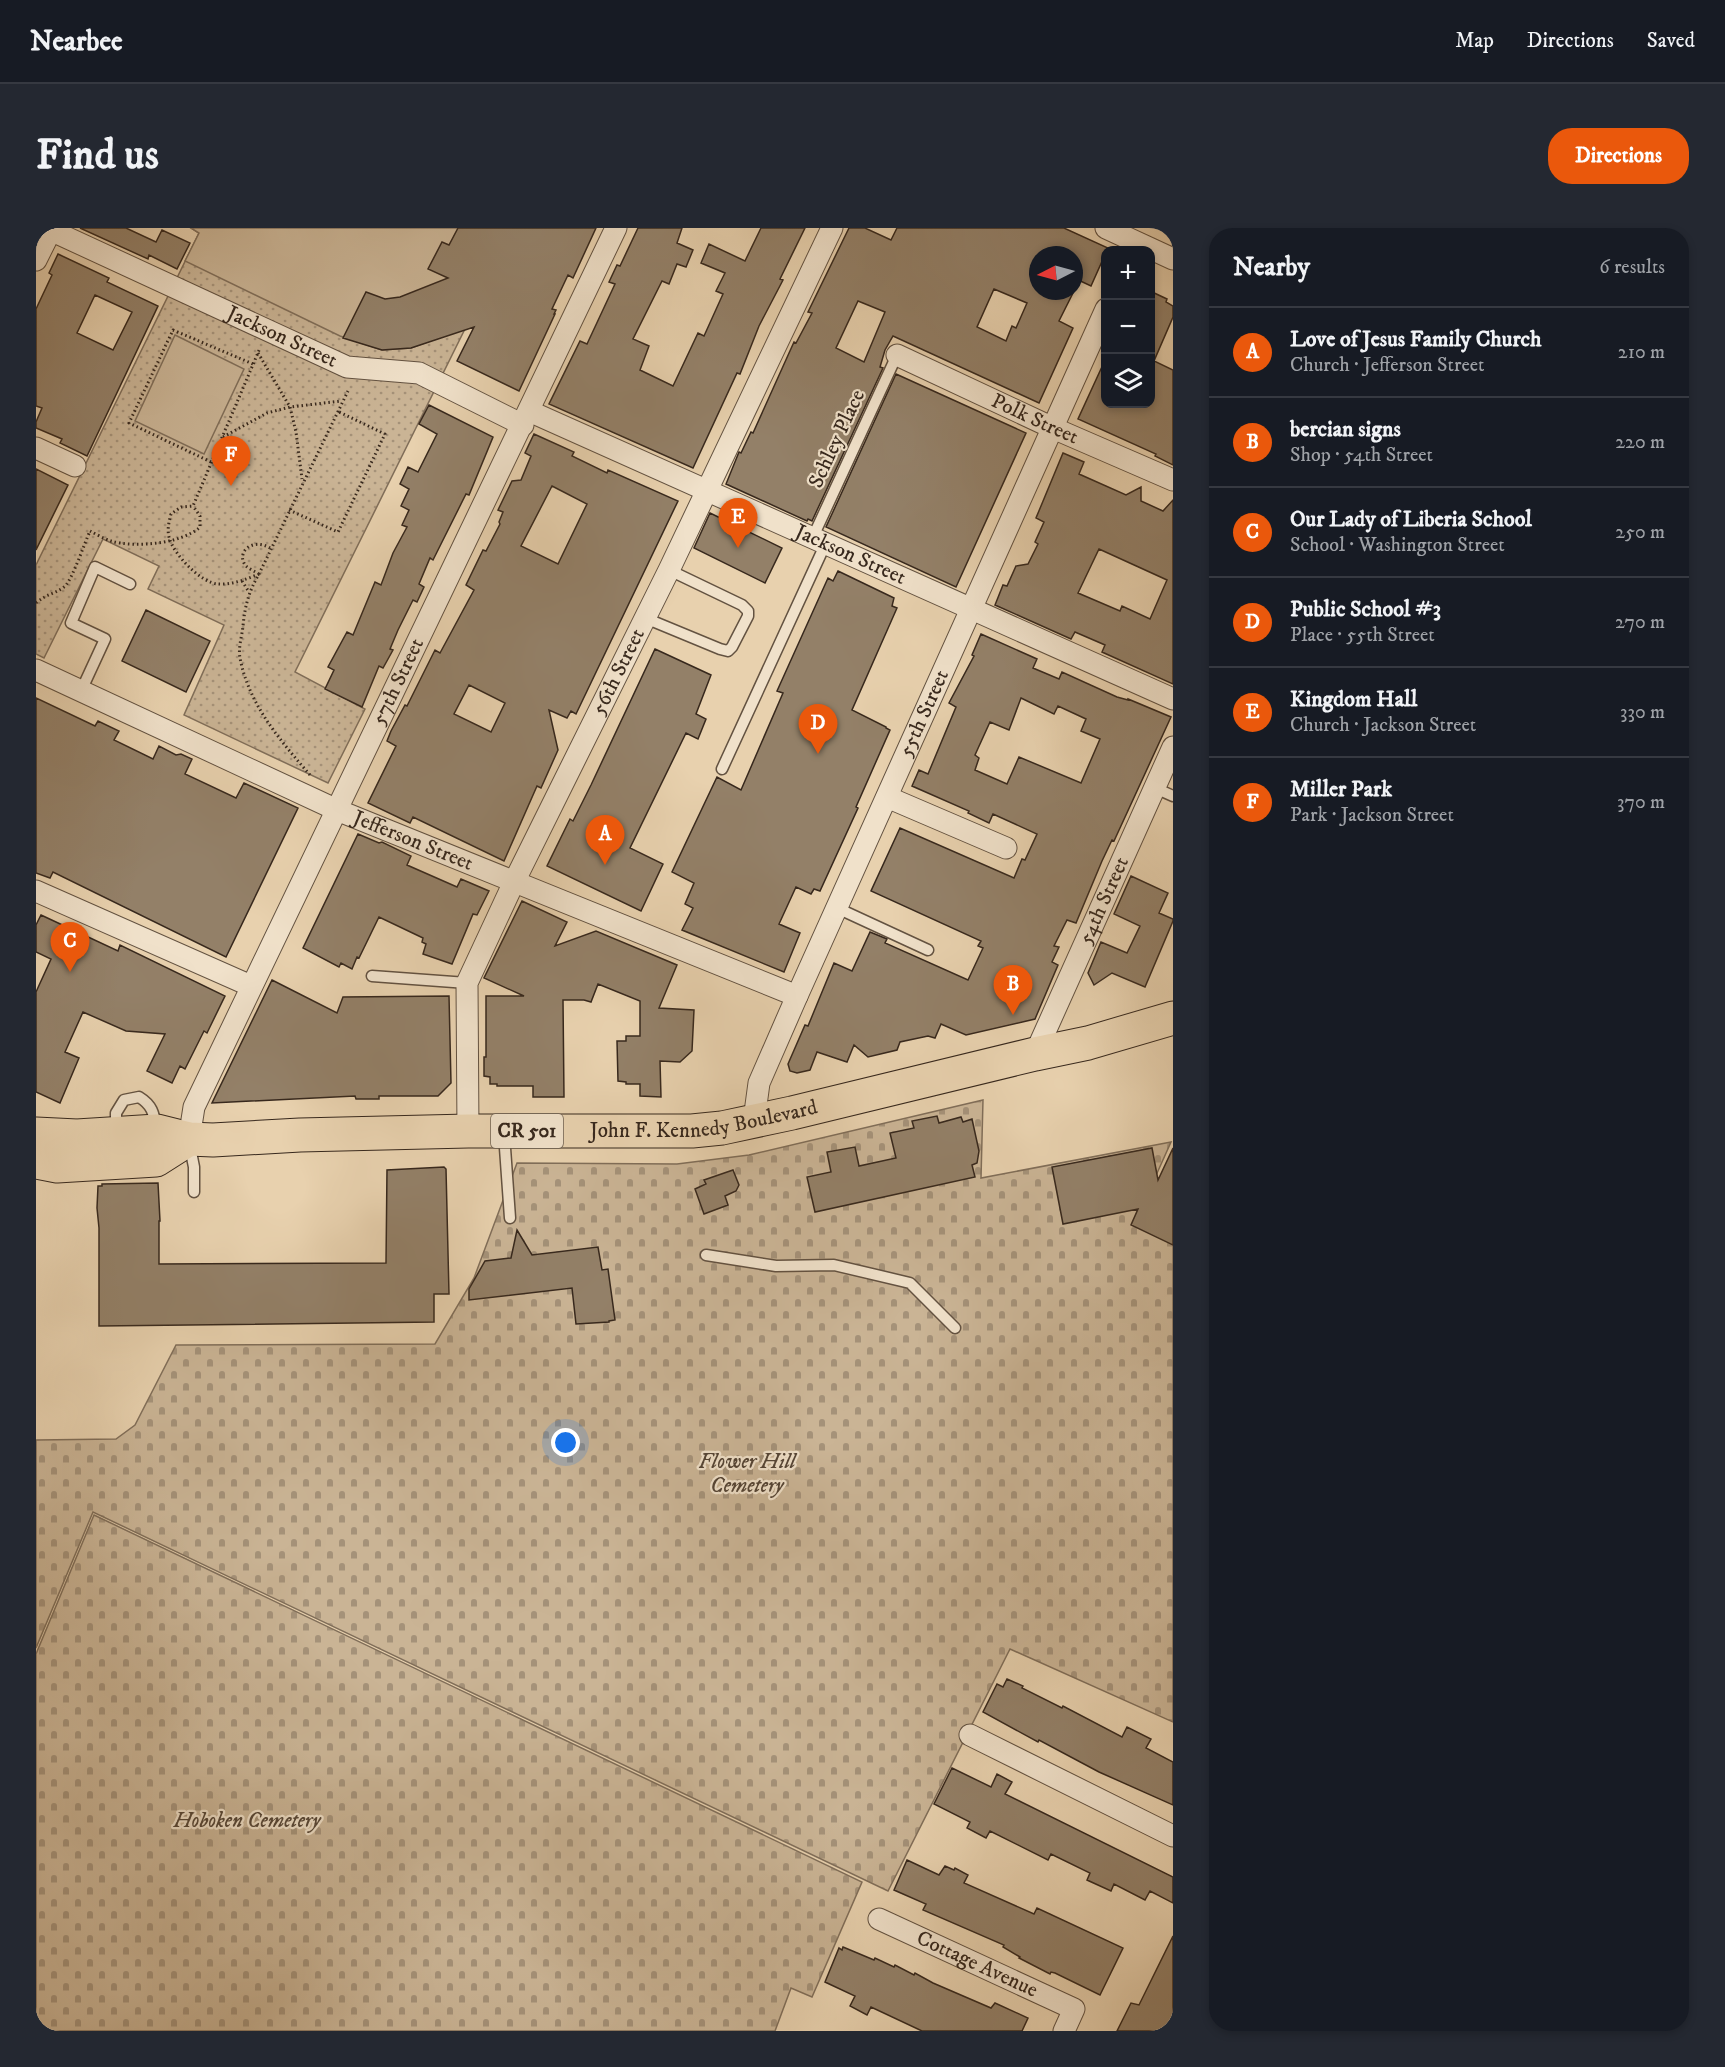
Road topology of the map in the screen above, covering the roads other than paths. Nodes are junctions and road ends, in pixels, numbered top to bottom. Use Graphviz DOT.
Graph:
graph roads {
  1 [pos="616,228"];
  2 [pos="832,228"];
  3 [pos="1106,228"];
  4 [pos="50,229"];
  5 [pos="1136,240"];
  6 [pos="1173,259"];
  7 [pos="36,260"];
  8 [pos="1101,320"];
  9 [pos="897,355"];
  10 [pos="526,418"];
  11 [pos="1053,428"];
  12 [pos="36,448"];
  13 [pos="75,466"];
  14 [pos="1173,480"];
  15 [pos="706,491"];
  16 [pos="819,542"];
  17 [pos="669,570"];
  18 [pos="130,584"];
  19 [pos="971,610"];
  20 [pos="645,618"];
  21 [pos="36,669"];
  22 [pos="81,691"];
  23 [pos="1173,699"];
  24 [pos="1173,747"];
  25 [pos="722,769"];
  26 [pos="1164,792"];
  27 [pos="887,797"];
  28 [pos="337,810"];
  29 [pos="1006,848"];
  30 [pos="514,882"];
  31 [pos="36,891"];
  32 [pos="837,908"];
  33 [pos="927,950"];
  34 [pos="372,976"];
  35 [pos="466,983"];
  36 [pos="251,986"];
  37 [pos="797,996"];
  38 [pos="1173,1018"];
  39 [pos="1035,1054"];
  40 [pos="753,1120"];
  41 [pos="468,1131"];
  42 [pos="504,1131"];
  43 [pos="36,1134"];
  44 [pos="189,1139"];
  45 [pos="36,1162"];
  46 [pos="194,1192"];
  47 [pos="510,1218"];
  48 [pos="706,1255"];
  49 [pos="955,1328"];
  50 [pos="970,1735"];
  51 [pos="1173,1836"];
  52 [pos="879,1919"];
  53 [pos="1064,2031"];
  1 -- 10 [label="street, 57th Street"];
  2 -- 15 [label="street, 56th Street"];
  3 -- 5 [label="street"];
  4 -- 7 [label="street"];
  4 -- 10 [label="street, Jackson Street"];
  5 -- 6 [label="street"];
  8 -- 11 [label="street, 55th Street"];
  9 -- 11 [label="street, Polk Street"];
  9 -- 16 [label="lane, Schley Place"];
  10 -- 15 [label="street, Jackson Street"];
  10 -- 28 [label="street, 57th Street"];
  11 -- 14 [label="street, Polk Street"];
  11 -- 19 [label="street, 55th Street"];
  12 -- 13 [label="street"];
  15 -- 16 [label="street, Jackson Street"];
  15 -- 17 [label="street, 56th Street"];
  16 -- 19 [label="street, Jackson Street"];
  16 -- 25 [label="lane, Schley Place"];
  17 -- 20 [label="street, 56th Street"];
  17 -- 20 [label="lane"];
  18 -- 22 [label="lane"];
  19 -- 23 [label="street, Jackson Street"];
  19 -- 27 [label="street, 55th Street"];
  20 -- 30 [label="street, 56th Street"];
  21 -- 22 [label="street, Jefferson Street"];
  22 -- 28 [label="street, Jefferson Street"];
  24 -- 26 [label="street, 54th Street"];
  26 -- 39 [label="street, 54th Street"];
  27 -- 29 [label="street"];
  27 -- 32 [label="street, 55th Street"];
  28 -- 30 [label="street, Jefferson Street"];
  28 -- 36 [label="street, 57th Street"];
  30 -- 35 [label="street, 56th Street"];
  30 -- 37 [label="street, Jefferson Street"];
  31 -- 36 [label="street"];
  32 -- 33 [label="lane"];
  32 -- 37 [label="street, 55th Street"];
  34 -- 35 [label="lane"];
  35 -- 41 [label="street, 56th Street"];
  36 -- 44 [label="street, 57th Street"];
  37 -- 40 [label="street, 55th Street"];
  38 -- 39 [label="main road, John F. Kennedy Boulevard / CR 501"];
  39 -- 40 [label="main road, John F. Kennedy Boulevard / CR 501"];
  40 -- 42 [label="main road, John F. Kennedy Boulevard / CR 501"];
  41 -- 42 [label="main road, John F. Kennedy Boulevard / CR 501"];
  41 -- 44 [label="main road, John F. Kennedy Boulevard / CR 501"];
  42 -- 47 [label="lane"];
  43 -- 44 [label="main road, John F. Kennedy Boulevard / CR 501"];
  44 -- 45 [label="main road"];
  44 -- 46 [label="lane"];
  48 -- 49 [label="lane"];
  50 -- 51 [label="street"];
  52 -- 53 [label="street, Cottage Avenue"];
}
